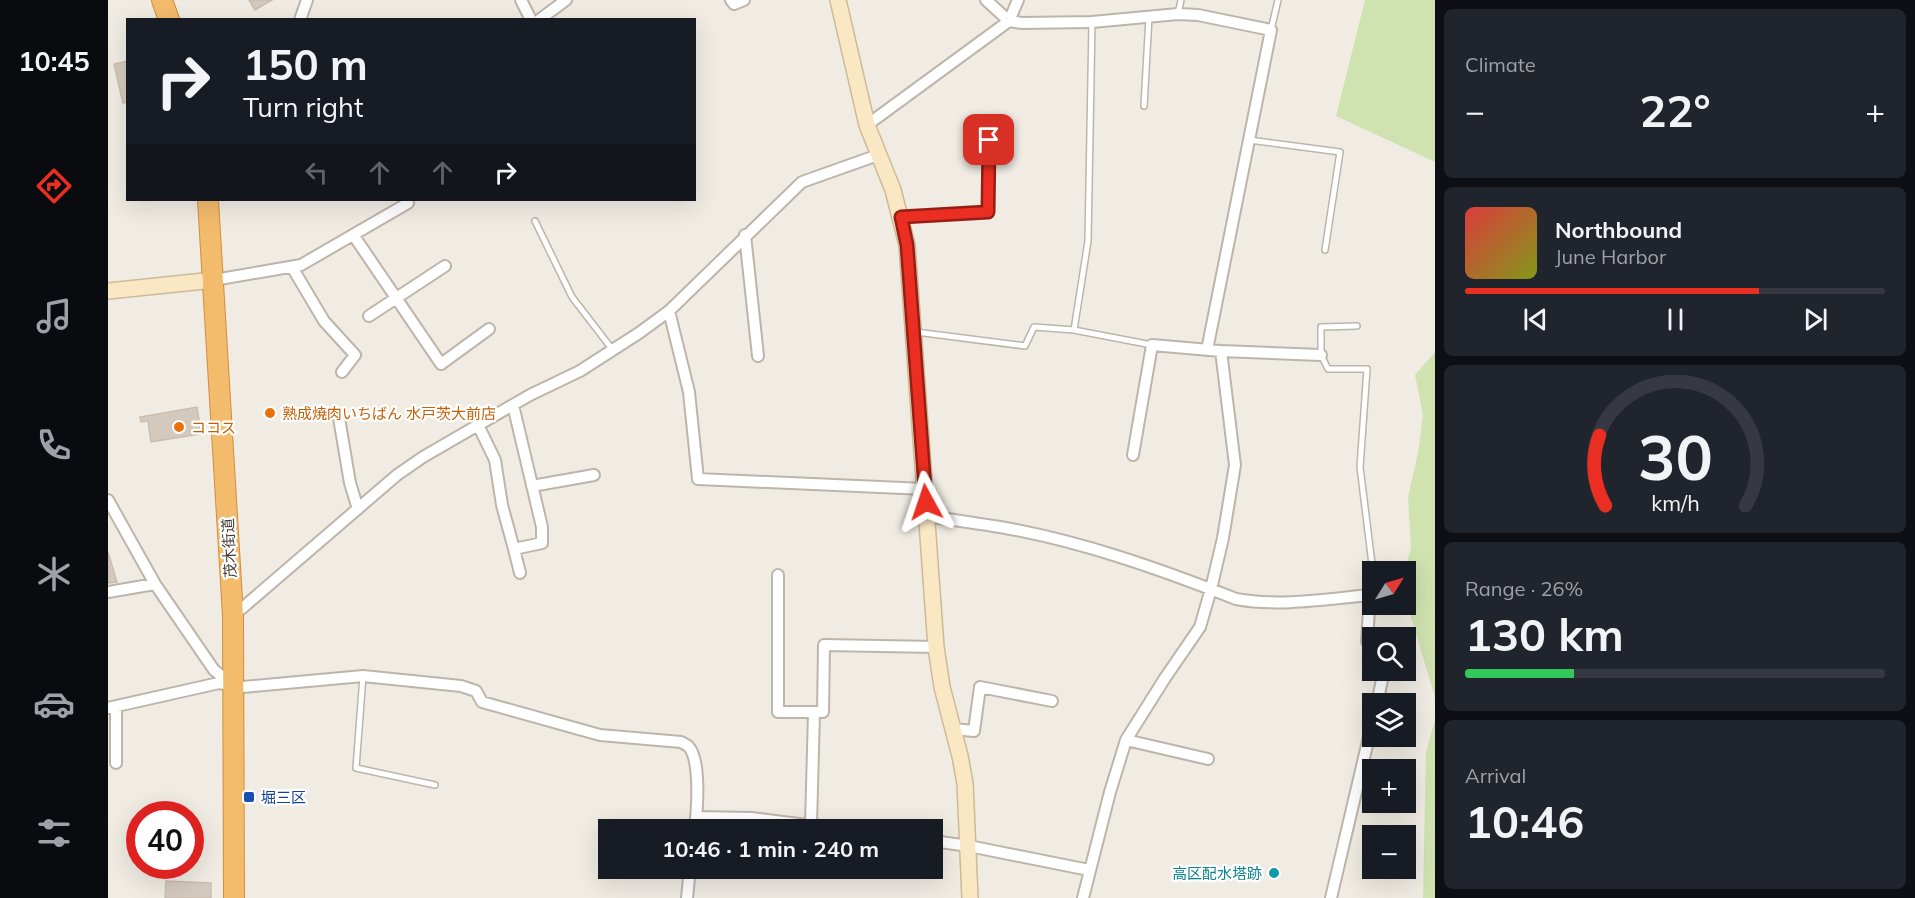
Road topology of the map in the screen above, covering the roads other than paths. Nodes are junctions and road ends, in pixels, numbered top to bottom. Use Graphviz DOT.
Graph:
graph roads {
  1 [pos="162,0"];
  2 [pos="307,0"];
  3 [pos="521,0"];
  4 [pos="566,0"];
  5 [pos="731,0"];
  6 [pos="744,0"];
  7 [pos="838,0"];
  8 [pos="986,0"];
  9 [pos="1018,0"];
  10 [pos="1181,0"];
  11 [pos="1278,0"];
  12 [pos="1178,14"];
  13 [pos="1149,17"];
  14 [pos="168,18"];
  15 [pos="301,18"];
  16 [pos="530,18"];
  17 [pos="541,18"];
  18 [pos="1009,21"];
  19 [pos="1092,22"];
  20 [pos="1271,30"];
  21 [pos="1144,106"];
  22 [pos="867,125"];
  23 [pos="989,140"];
  24 [pos="1249,140"];
  25 [pos="878,155"];
  26 [pos="208,201"];
  27 [pos="408,204"];
  28 [pos="901,217"];
  29 [pos="535,221"];
  30 [pos="746,235"];
  31 [pos="354,236"];
  32 [pos="1325,250"];
  33 [pos="445,266"];
  34 [pos="292,267"];
  35 [pos="214,280"];
  36 [pos="108,291"];
  37 [pos="396,299"];
  38 [pos="669,311"];
  39 [pos="369,316"];
  40 [pos="1357,327"];
  41 [pos="489,330"];
  42 [pos="1074,330"];
  43 [pos="914,332"];
  44 [pos="1152,345"];
  45 [pos="1207,350"];
  46 [pos="613,351"];
  47 [pos="1221,351"];
  48 [pos="1321,355"];
  49 [pos="758,356"];
  50 [pos="342,372"];
  51 [pos="513,405"];
  52 [pos="339,418"];
  53 [pos="478,425"];
  54 [pos="1133,455"];
  55 [pos="594,475"];
  56 [pos="532,486"];
  57 [pos="925,489"];
  58 [pos="108,500"];
  59 [pos="358,509"];
  60 [pos="928,516"];
  61 [pos="514,549"];
  62 [pos="1372,561"];
  63 [pos="520,573"];
  64 [pos="778,575"];
  65 [pos="155,584"];
  66 [pos="1211,589"];
  67 [pos="108,592"];
  68 [pos="1362,594"];
  69 [pos="233,616"];
  70 [pos="936,647"];
  71 [pos="363,676"];
  72 [pos="234,684"];
  73 [pos="1052,701"];
  74 [pos="112,707"];
  75 [pos="814,712"];
  76 [pos="953,729"];
  77 [pos="1126,740"];
  78 [pos="1367,747"];
  79 [pos="1208,759"];
  80 [pos="116,763"];
  81 [pos="435,785"];
  82 [pos="696,817"];
  83 [pos="760,819"];
  84 [pos="811,819"];
  85 [pos="943,842"];
  86 [pos="969,846"];
  87 [pos="1089,870"];
  88 [pos="689,879"];
  89 [pos="234,898"];
  90 [pos="687,898"];
  91 [pos="970,898"];
  92 [pos="1083,898"];
  93 [pos="1331,898"];
  1 -- 14 [label="highway"];
  2 -- 15 [label="street"];
  3 -- 16 [label="street"];
  4 -- 17 [label="street"];
  5 -- 6 [label="street"];
  7 -- 22 [label="street"];
  8 -- 18 [label="street"];
  9 -- 18 [label="street"];
  10 -- 12 [label="lane"];
  11 -- 20 [label="lane"];
  12 -- 13 [label="street"];
  12 -- 20 [label="street"];
  13 -- 19 [label="street"];
  13 -- 21 [label="lane"];
  18 -- 19 [label="street"];
  18 -- 22 [label="street"];
  19 -- 42 [label="lane"];
  20 -- 24 [label="street"];
  22 -- 25 [label="street"];
  23 -- 28 [label="lane"];
  24 -- 32 [label="lane"];
  24 -- 45 [label="street"];
  25 -- 28 [label="street"];
  25 -- 30 [label="street"];
  26 -- 35 [label="highway, 茂木街道"];
  27 -- 31 [label="street"];
  28 -- 43 [label="street"];
  29 -- 46 [label="lane"];
  30 -- 38 [label="street"];
  30 -- 49 [label="street"];
  31 -- 34 [label="street"];
  31 -- 37 [label="street"];
  33 -- 37 [label="street"];
  34 -- 35 [label="street"];
  34 -- 50 [label="street"];
  35 -- 36 [label="street"];
  35 -- 69 [label="highway, 茂木街道"];
  37 -- 39 [label="street"];
  37 -- 41 [label="street"];
  38 -- 46 [label="street"];
  38 -- 57 [label="street"];
  40 -- 48 [label="lane"];
  42 -- 43 [label="lane"];
  42 -- 44 [label="lane"];
  43 -- 57 [label="street"];
  44 -- 45 [label="street"];
  44 -- 54 [label="street"];
  45 -- 47 [label="street"];
  46 -- 51 [label="street"];
  47 -- 48 [label="street"];
  47 -- 66 [label="street"];
  48 -- 62 [label="lane"];
  51 -- 53 [label="street"];
  51 -- 56 [label="street"];
  52 -- 59 [label="street"];
  53 -- 59 [label="street"];
  53 -- 61 [label="street"];
  55 -- 56 [label="street"];
  56 -- 61 [label="street"];
  57 -- 60 [label="street"];
  58 -- 65 [label="street"];
  59 -- 69 [label="street"];
  60 -- 66 [label="street"];
  60 -- 70 [label="street"];
  61 -- 63 [label="street"];
  64 -- 75 [label="street"];
  65 -- 67 [label="street"];
  65 -- 72 [label="street"];
  66 -- 68 [label="street"];
  66 -- 77 [label="street"];
  69 -- 72 [label="highway, 茂木街道"];
  70 -- 75 [label="street"];
  70 -- 76 [label="street"];
  71 -- 72 [label="street"];
  71 -- 81 [label="lane"];
  71 -- 82 [label="street"];
  72 -- 74 [label="street"];
  72 -- 89 [label="highway, 茂木街道"];
  73 -- 76 [label="street"];
  74 -- 80 [label="street"];
  75 -- 84 [label="street"];
  76 -- 86 [label="street"];
  77 -- 79 [label="street"];
  77 -- 87 [label="street"];
  78 -- 93 [label="street"];
  82 -- 83 [label="street"];
  85 -- 86 [label="street"];
  86 -- 87 [label="street"];
  86 -- 91 [label="street"];
  87 -- 92 [label="street"];
  88 -- 90 [label="street"];
}
